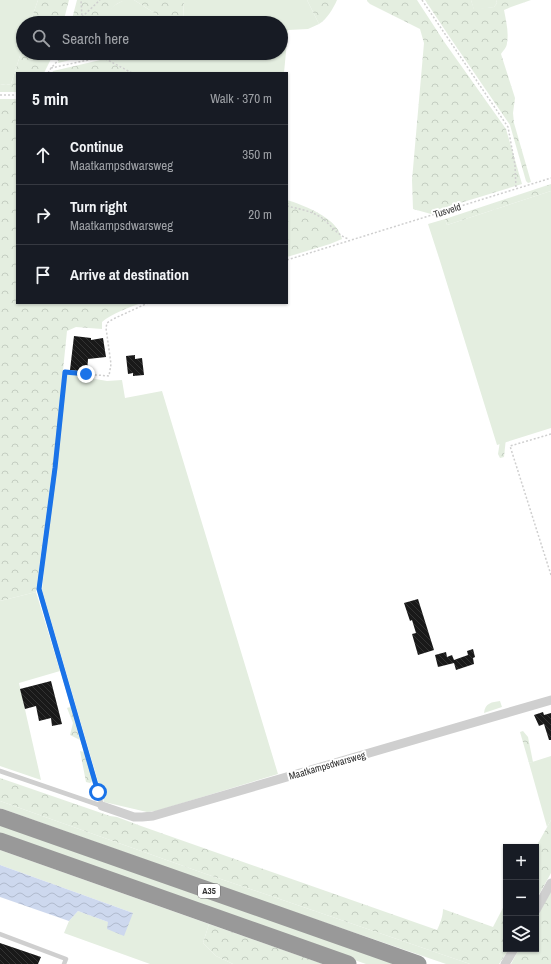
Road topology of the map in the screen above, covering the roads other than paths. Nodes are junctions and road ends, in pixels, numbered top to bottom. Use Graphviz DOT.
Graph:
graph roads {
  1 [pos="65,372"];
  2 [pos="551,700"];
  3 [pos="0,771"];
  4 [pos="102,806"];
  5 [pos="0,818"];
  6 [pos="0,841"];
  7 [pos="551,883"];
  8 [pos="539,905"];
  9 [pos="0,934"];
  10 [pos="512,952"];
  11 [pos="64,964"];
  12 [pos="348,964"];
  13 [pos="418,964"];
  14 [pos="505,964"];
  1 -- 4 [label="lane"];
  2 -- 4 [label="street, Maatkampsdwarsweg"];
  3 -- 4 [label="lane, Maatkampsdwarsweg"];
  5 -- 13 [label="highway, A35"];
  6 -- 12 [label="highway, A35"];
  7 -- 8 [label="street"];
  9 -- 11 [label="lane"];
  10 -- 14 [label="street"];
}
